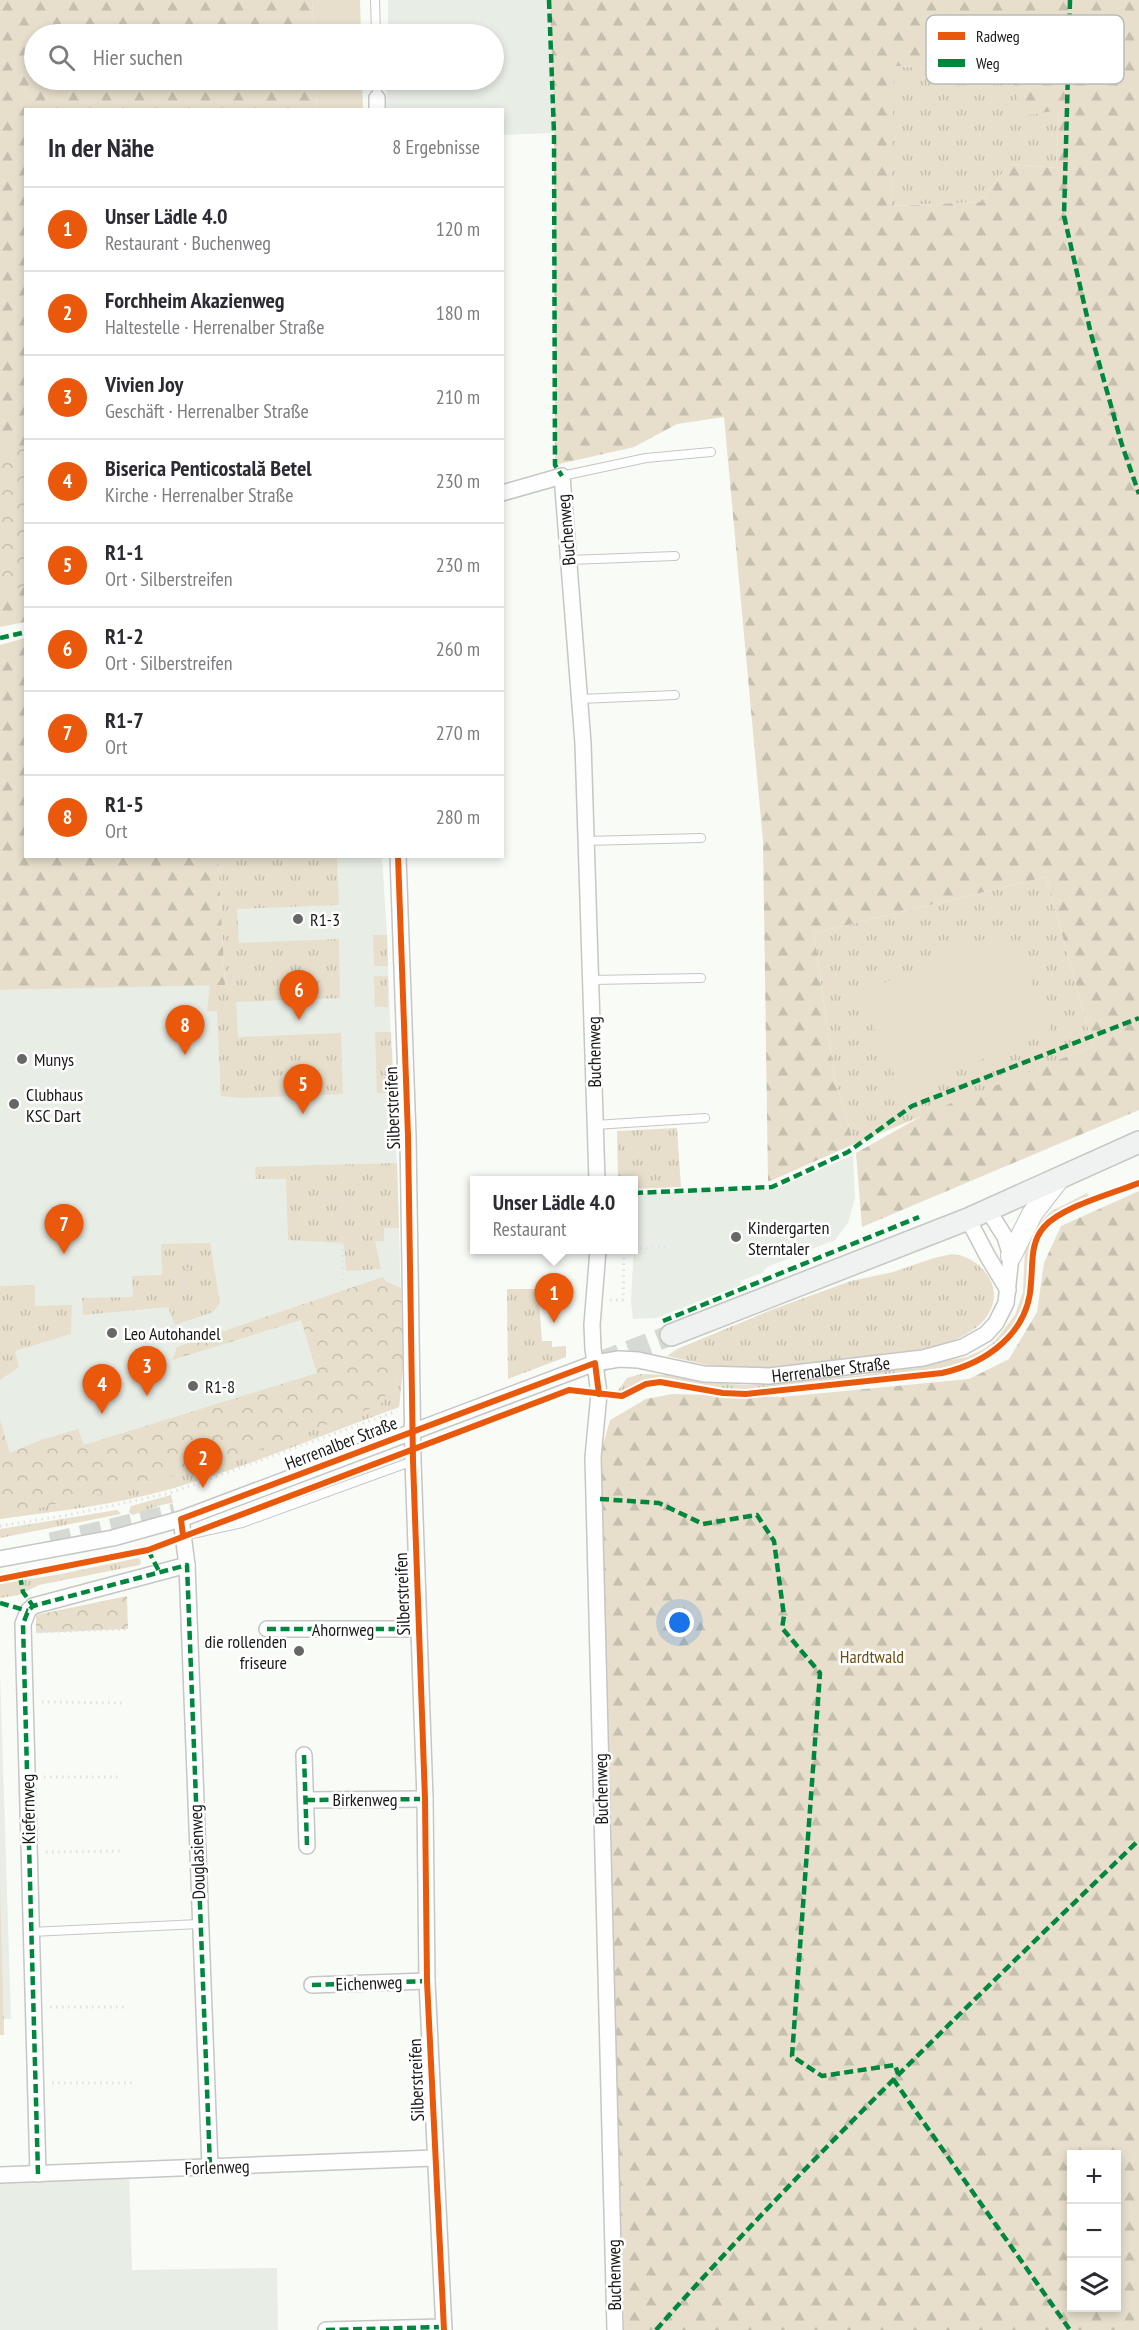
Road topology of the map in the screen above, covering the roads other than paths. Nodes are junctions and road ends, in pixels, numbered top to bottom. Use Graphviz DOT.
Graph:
graph roads {
  1 [pos="375,0"];
  2 [pos="376,24"];
  3 [pos="711,452"];
  4 [pos="561,476"];
  5 [pos="504,492"];
  6 [pos="675,556"];
  7 [pos="569,560"];
  8 [pos="675,695"];
  9 [pos="580,699"];
  10 [pos="701,838"];
  11 [pos="586,841"];
  12 [pos="398,858"];
  13 [pos="701,978"];
  14 [pos="592,980"];
  15 [pos="705,1118"];
  16 [pos="595,1125"];
  17 [pos="1139,1142"];
  18 [pos="597,1176"];
  19 [pos="1059,1179"];
  20 [pos="988,1210"];
  21 [pos="968,1219"];
  22 [pos="597,1254"];
  23 [pos="1011,1256"];
  24 [pos="1008,1290"];
  25 [pos="671,1335"];
  26 [pos="595,1364"];
  27 [pos="412,1432"];
  28 [pos="413,1461"];
  29 [pos="181,1519"];
  30 [pos="183,1536"];
  31 [pos="0,1559"];
  32 [pos="187,1565"];
  33 [pos="267,1629"];
  34 [pos="418,1629"];
  35 [pos="304,1755"];
  36 [pos="425,1799"];
  37 [pos="306,1800"];
  38 [pos="307,1846"];
  39 [pos="200,1924"];
  40 [pos="31,1932"];
  41 [pos="427,1981"];
  42 [pos="312,1985"];
  43 [pos="434,2158"];
  44 [pos="210,2168"];
  45 [pos="38,2174"];
  46 [pos="0,2175"];
  47 [pos="444,2329"];
  48 [pos="326,2330"];
  49 [pos="615,2330"];
  1 -- 2 [label="lane"];
  3 -- 4 [label="lane, Buchenweg"];
  4 -- 5 [label="street"];
  4 -- 7 [label="street, Buchenweg"];
  6 -- 7 [label="lane"];
  7 -- 9 [label="street, Buchenweg"];
  8 -- 9 [label="lane"];
  9 -- 11 [label="street, Buchenweg"];
  10 -- 11 [label="lane"];
  11 -- 14 [label="street, Buchenweg"];
  12 -- 27 [label="street, Silberstreifen"];
  13 -- 14 [label="lane"];
  14 -- 16 [label="street, Buchenweg"];
  15 -- 16 [label="lane"];
  16 -- 18 [label="street, Buchenweg"];
  17 -- 19 [label="main road"];
  19 -- 20 [label="main road"];
  19 -- 23 [label="street"];
  20 -- 21 [label="main road"];
  20 -- 23 [label="street, Herrenalber Straße"];
  21 -- 24 [label="street"];
  21 -- 25 [label="main road"];
  22 -- 26 [label="street, Buchenweg"];
  23 -- 24 [label="street, Herrenalber Straße"];
  24 -- 26 [label="street, Herrenalber Straße"];
  26 -- 27 [label="street, Herrenalber Straße"];
  26 -- 49 [label="street, Buchenweg"];
  27 -- 28 [label="street, Silberstreifen"];
  27 -- 29 [label="street, Herrenalber Straße"];
  28 -- 30 [label="lane"];
  28 -- 34 [label="street, Silberstreifen"];
  29 -- 30 [label="street"];
  29 -- 31 [label="street, Herrenalber Straße"];
  30 -- 32 [label="street, Douglasienweg"];
  32 -- 39 [label="street, Douglasienweg"];
  32 -- 40 [label="street, Kiefernweg"];
  33 -- 34 [label="street, Ahornweg"];
  34 -- 36 [label="street, Silberstreifen"];
  35 -- 37 [label="street, Birkenweg"];
  36 -- 37 [label="street, Birkenweg"];
  36 -- 41 [label="street, Silberstreifen"];
  37 -- 38 [label="street, Birkenweg"];
  39 -- 40 [label="lane"];
  39 -- 44 [label="street, Douglasienweg"];
  40 -- 45 [label="street, Kiefernweg"];
  41 -- 42 [label="street, Eichenweg"];
  41 -- 43 [label="street, Silberstreifen"];
  43 -- 44 [label="street, Forlenweg"];
  43 -- 47 [label="street, Silberstreifen"];
  44 -- 45 [label="street, Forlenweg"];
  45 -- 46 [label="street, Forlenweg"];
  47 -- 48 [label="street"];
}
